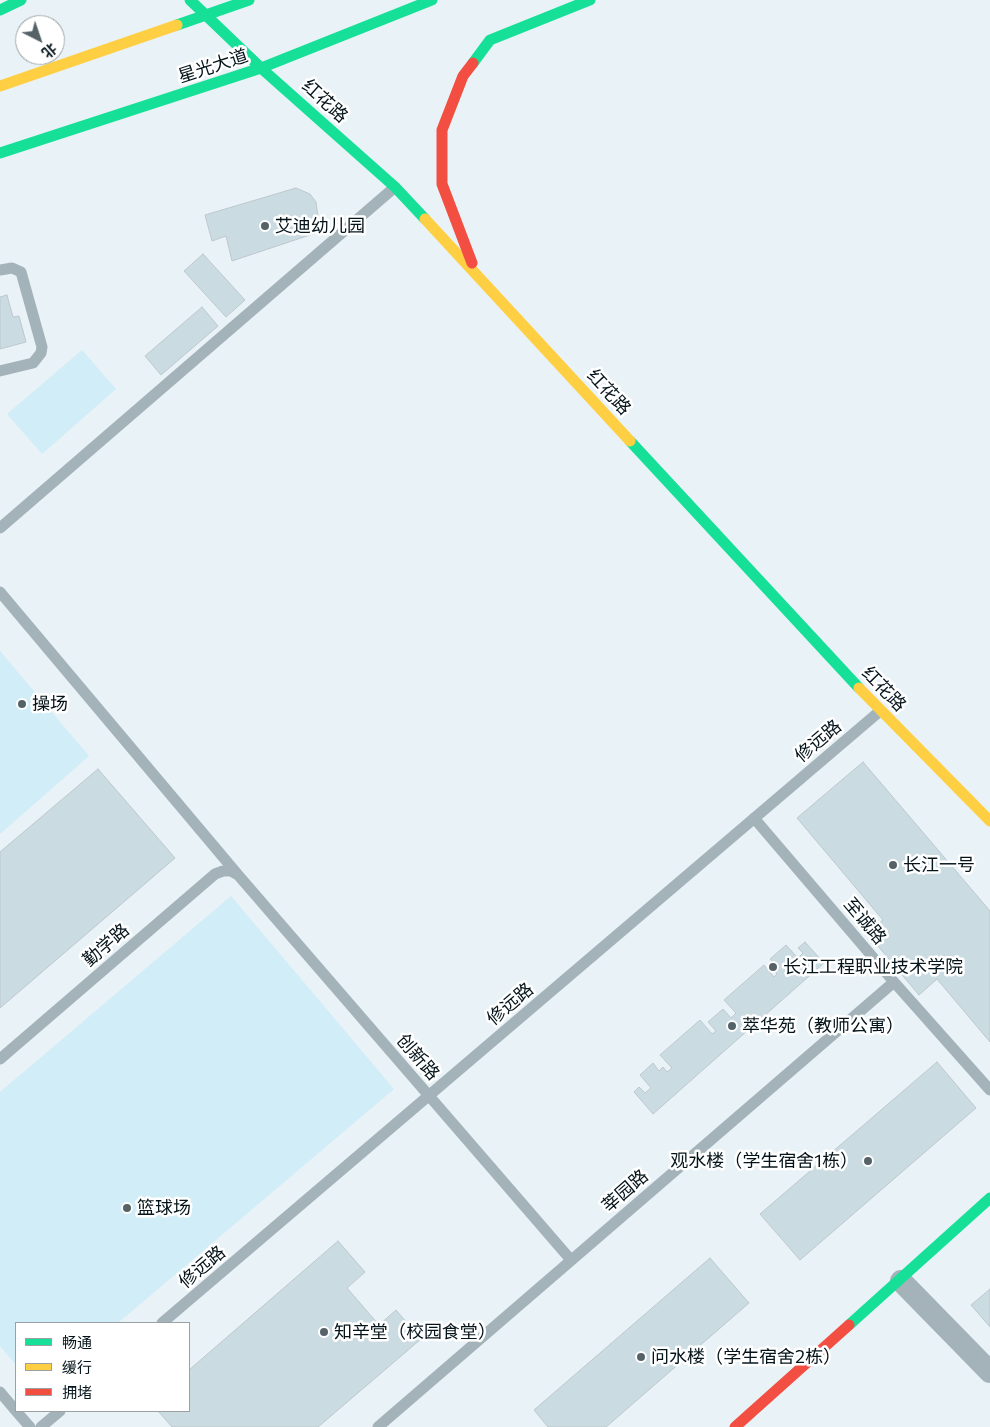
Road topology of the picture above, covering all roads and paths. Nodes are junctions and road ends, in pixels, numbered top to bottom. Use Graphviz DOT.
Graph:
graph roads {
  1 [pos="21,0"];
  2 [pos="190,0"];
  3 [pos="249,0"];
  4 [pos="432,0"];
  5 [pos="590,0"];
  6 [pos="0,10"];
  7 [pos="204,15"];
  8 [pos="261,68"];
  9 [pos="0,86"];
  10 [pos="0,152"];
  11 [pos="395,187"];
  12 [pos="0,270"];
  13 [pos="477,276"];
  14 [pos="0,371"];
  15 [pos="0,528"];
  16 [pos="0,592"];
  17 [pos="880,711"];
  18 [pos="754,818"];
  19 [pos="990,821"];
  20 [pos="239,876"];
  21 [pos="894,982"];
  22 [pos="0,1059"];
  23 [pos="990,1090"];
  24 [pos="428,1096"];
  25 [pos="990,1198"];
  26 [pos="571,1260"];
  27 [pos="901,1281"];
  28 [pos="163,1322"];
  29 [pos="990,1372"];
  30 [pos="0,1392"];
  31 [pos="15,1410"];
  32 [pos="17,1412"];
  33 [pos="59,1412"];
  34 [pos="30,1427"];
  35 [pos="41,1427"];
  36 [pos="378,1427"];
  37 [pos="735,1427"];
  1 -- 6 [label="main road"];
  2 -- 7 [label="main road, 红花路"];
  3 -- 7 [label="main road"];
  4 -- 8 [label="main road, 星光大道"];
  5 -- 13 [label="main road"];
  7 -- 8 [label="main road, 红花路"];
  7 -- 9 [label="main road"];
  8 -- 10 [label="main road, 星光大道"];
  8 -- 11 [label="main road, 红花路"];
  11 -- 13 [label="main road, 红花路"];
  11 -- 15 [label="lane"];
  12 -- 14 [label="lane"];
  13 -- 17 [label="main road, 红花路"];
  16 -- 20 [label="lane, 创新路"];
  17 -- 18 [label="lane, 修远路"];
  17 -- 19 [label="main road, 红花路"];
  18 -- 21 [label="lane, 至诚路"];
  18 -- 24 [label="lane, 修远路"];
  20 -- 22 [label="lane, 勤学路"];
  20 -- 24 [label="lane, 创新路"];
  21 -- 23 [label="lane, 至诚路"];
  21 -- 26 [label="lane, 莘园路"];
  24 -- 26 [label="lane, 创新路"];
  24 -- 28 [label="lane, 修远路"];
  25 -- 27 [label="main road"];
  26 -- 36 [label="lane, 莘园路"];
  27 -- 29 [label="street"];
  27 -- 37 [label="main road"];
  30 -- 31 [label="lane"];
  32 -- 34 [label="lane"];
  33 -- 35 [label="lane"];
}
